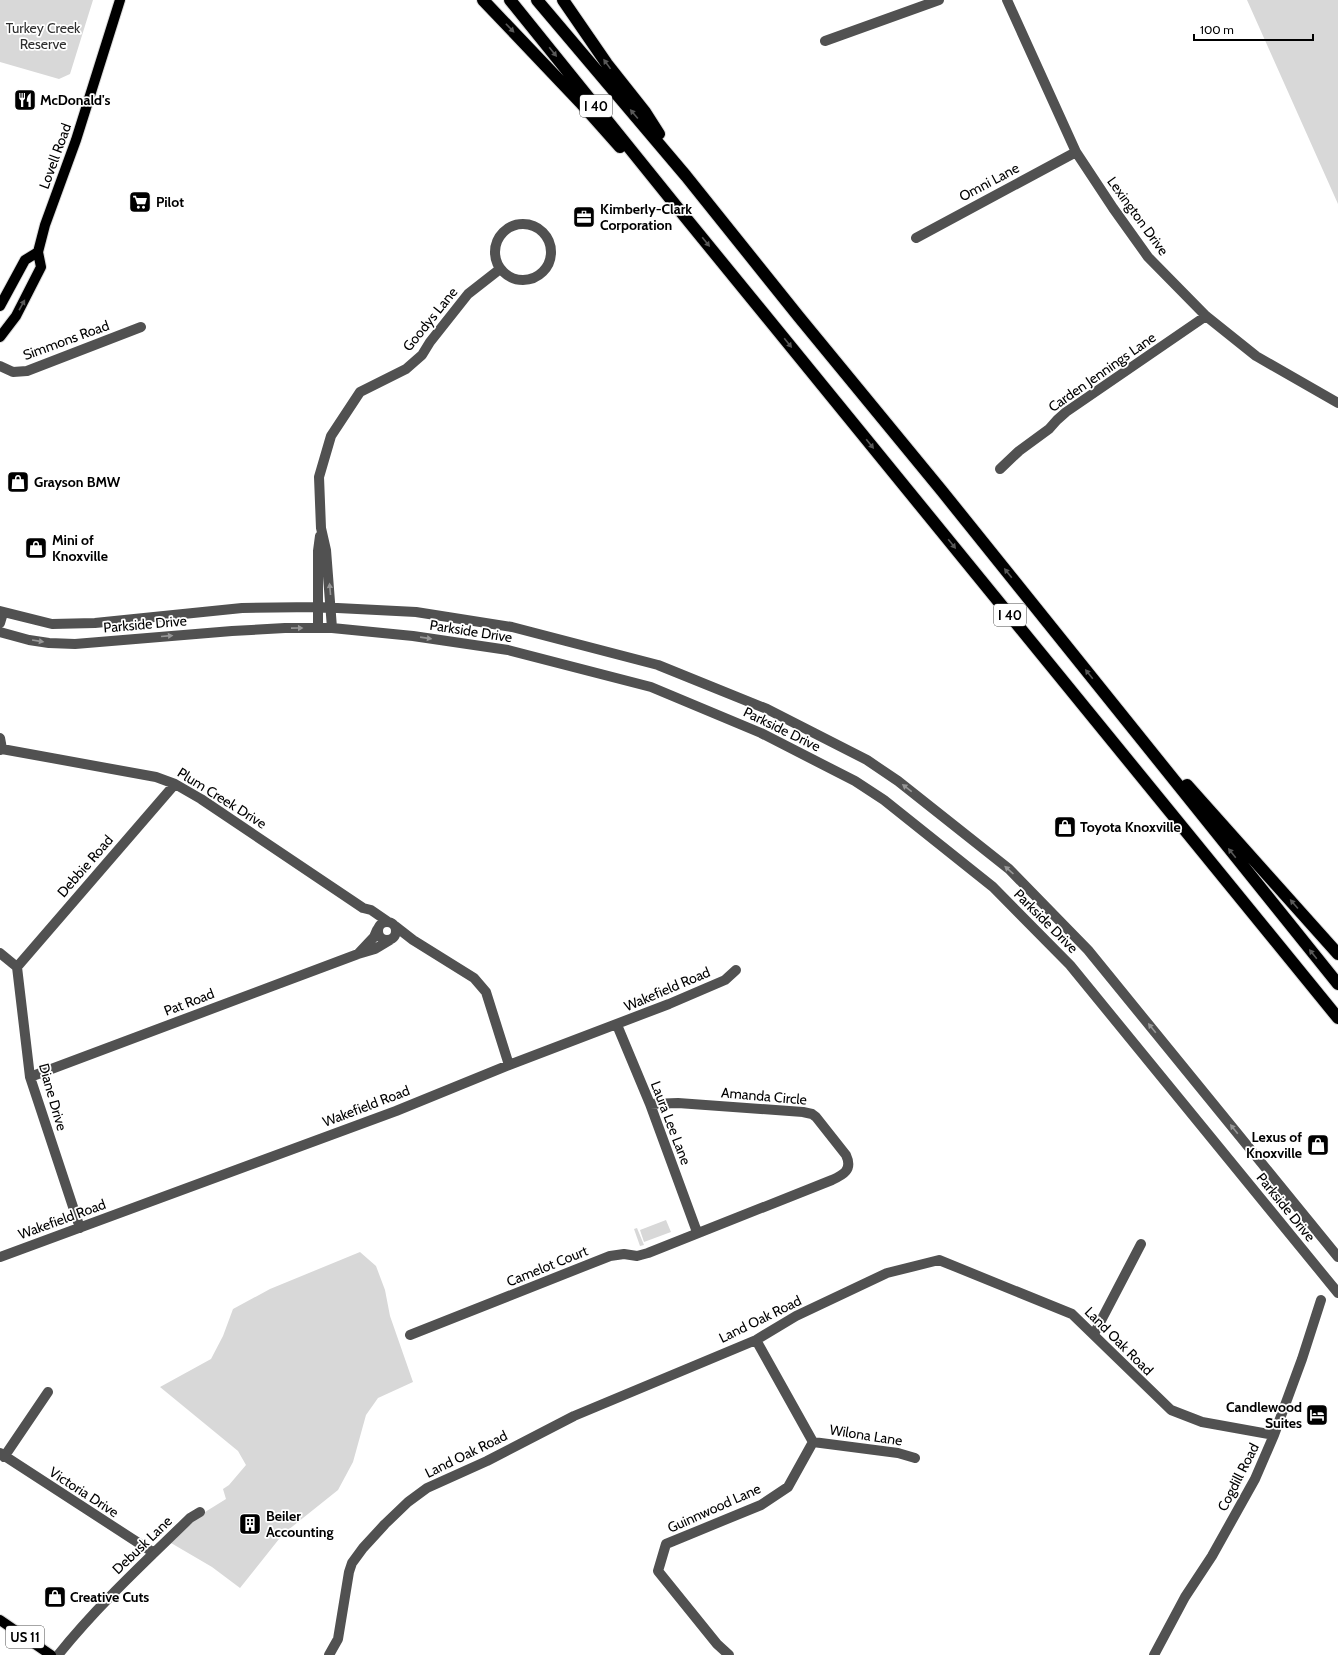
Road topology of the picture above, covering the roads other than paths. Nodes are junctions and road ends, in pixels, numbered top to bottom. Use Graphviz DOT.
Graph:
graph roads {
  1 [pos="120,0"];
  2 [pos="483,0"];
  3 [pos="510,0"];
  4 [pos="538,0"];
  5 [pos="564,0"];
  6 [pos="939,0"];
  7 [pos="1007,0"];
  8 [pos="825,41"];
  9 [pos="1076,152"];
  10 [pos="686,176"];
  11 [pos="681,212"];
  12 [pos="916,238"];
  13 [pos="38,252"];
  14 [pos="500,269"];
  15 [pos="0,306"];
  16 [pos="1206,316"];
  17 [pos="141,327"];
  18 [pos="0,337"];
  19 [pos="0,366"];
  20 [pos="1338,403"];
  21 [pos="1000,470"];
  22 [pos="321,528"];
  23 [pos="318,607"];
  24 [pos="331,608"];
  25 [pos="2,612"];
  26 [pos="0,623"];
  27 [pos="318,627"];
  28 [pos="332,628"];
  29 [pos="0,632"];
  30 [pos="1100,687"];
  31 [pos="0,738"];
  32 [pos="1,750"];
  33 [pos="175,784"];
  34 [pos="384,926"];
  35 [pos="392,939"];
  36 [pos="413,940"];
  37 [pos="0,953"];
  38 [pos="358,954"];
  39 [pos="1338,954"];
  40 [pos="17,967"];
  41 [pos="736,970"];
  42 [pos="1338,984"];
  43 [pos="1338,1018"];
  44 [pos="617,1025"];
  45 [pos="509,1065"];
  46 [pos="30,1077"];
  47 [pos="650,1104"];
  48 [pos="80,1228"];
  49 [pos="697,1232"];
  50 [pos="1141,1244"];
  51 [pos="0,1257"];
  52 [pos="1338,1257"];
  53 [pos="1338,1293"];
  54 [pos="1321,1300"];
  55 [pos="1094,1334"];
  56 [pos="410,1335"];
  57 [pos="756,1340"];
  58 [pos="48,1392"];
  59 [pos="1274,1435"];
  60 [pos="813,1442"];
  61 [pos="2,1455"];
  62 [pos="915,1458"];
  63 [pos="200,1512"];
  64 [pos="154,1553"];
  65 [pos="0,1620"];
  66 [pos="51,1655"];
  67 [pos="58,1655"];
  68 [pos="329,1655"];
  69 [pos="729,1655"];
  70 [pos="1154,1655"];
  1 -- 13 [label="main road, Lovell Road"];
  2 -- 11 [label="highway, one-way"];
  3 -- 11 [label="highway, I 40, one-way"];
  10 -- 4 [label="highway, I 40, one-way"];
  10 -- 5 [label="highway, one-way"];
  6 -- 8 [label="street"];
  7 -- 9 [label="street, Lexington Drive"];
  9 -- 12 [label="street, Omni Lane"];
  9 -- 16 [label="street, Lexington Drive"];
  30 -- 10 [label="highway, I 40, one-way"];
  11 -- 43 [label="highway, I 40, one-way"];
  13 -- 15 [label="main road"];
  18 -- 13 [label="main road, Lovell Road, one-way"];
  14 -- 14 [label="street"];
  14 -- 22 [label="street, Goodys Lane"];
  16 -- 20 [label="street, Lexington Drive"];
  16 -- 21 [label="street, Carden Jennings Lane"];
  17 -- 19 [label="street, Simmons Road"];
  22 -- 23 [label="street, Goodys Lane"];
  24 -- 22 [label="street, Goodys Lane, one-way"];
  23 -- 24 [label="street, Parkside Drive"];
  23 -- 25 [label="street, Parkside Drive"];
  23 -- 27 [label="street, Goodys Lane"];
  24 -- 28 [label="street, Goodys Lane"];
  52 -- 24 [label="street, Parkside Drive, one-way"];
  25 -- 26 [label="street"];
  27 -- 28 [label="street, Parkside Drive"];
  29 -- 27 [label="street, Parkside Drive, one-way"];
  28 -- 53 [label="street, Parkside Drive, one-way"];
  39 -- 30 [label="highway, one-way"];
  42 -- 30 [label="highway, I 40, one-way"];
  31 -- 32 [label="street"];
  32 -- 33 [label="street, Plum Creek Drive"];
  33 -- 34 [label="street, Plum Creek Drive"];
  33 -- 40 [label="street, Debbie Road"];
  34 -- 35 [label="street"];
  34 -- 35 [label="street, Plum Creek Drive"];
  34 -- 36 [label="street, Plum Creek Drive"];
  34 -- 38 [label="street, Pat Road"];
  35 -- 36 [label="street, Plum Creek Drive"];
  35 -- 38 [label="street, Pat Road"];
  36 -- 45 [label="street, Plum Creek Drive"];
  37 -- 40 [label="street"];
  38 -- 46 [label="street, Pat Road"];
  40 -- 46 [label="street, Diane Drive"];
  41 -- 44 [label="street, Wakefield Road"];
  44 -- 45 [label="street, Wakefield Road"];
  44 -- 47 [label="street, Laura Lee Lane"];
  45 -- 48 [label="street, Wakefield Road"];
  46 -- 48 [label="street, Diane Drive"];
  47 -- 49 [label="street, Laura Lee Lane"];
  47 -- 49 [label="street, Amanda Circle"];
  48 -- 51 [label="street, Wakefield Road"];
  49 -- 56 [label="street, Camelot Court"];
  50 -- 55 [label="street"];
  54 -- 59 [label="street, Cogdill Road"];
  55 -- 57 [label="street, Land Oak Road"];
  55 -- 59 [label="street, Land Oak Road"];
  57 -- 60 [label="street"];
  57 -- 68 [label="street, Land Oak Road"];
  58 -- 61 [label="street"];
  59 -- 70 [label="street, Cogdill Road"];
  60 -- 62 [label="street, Wilona Lane"];
  60 -- 69 [label="street, Guinnwood Lane"];
  61 -- 64 [label="street, Victoria Drive"];
  63 -- 64 [label="street, Debusk Lane"];
  64 -- 67 [label="street, Debusk Lane"];
  65 -- 66 [label="main road, US 11"];
}
